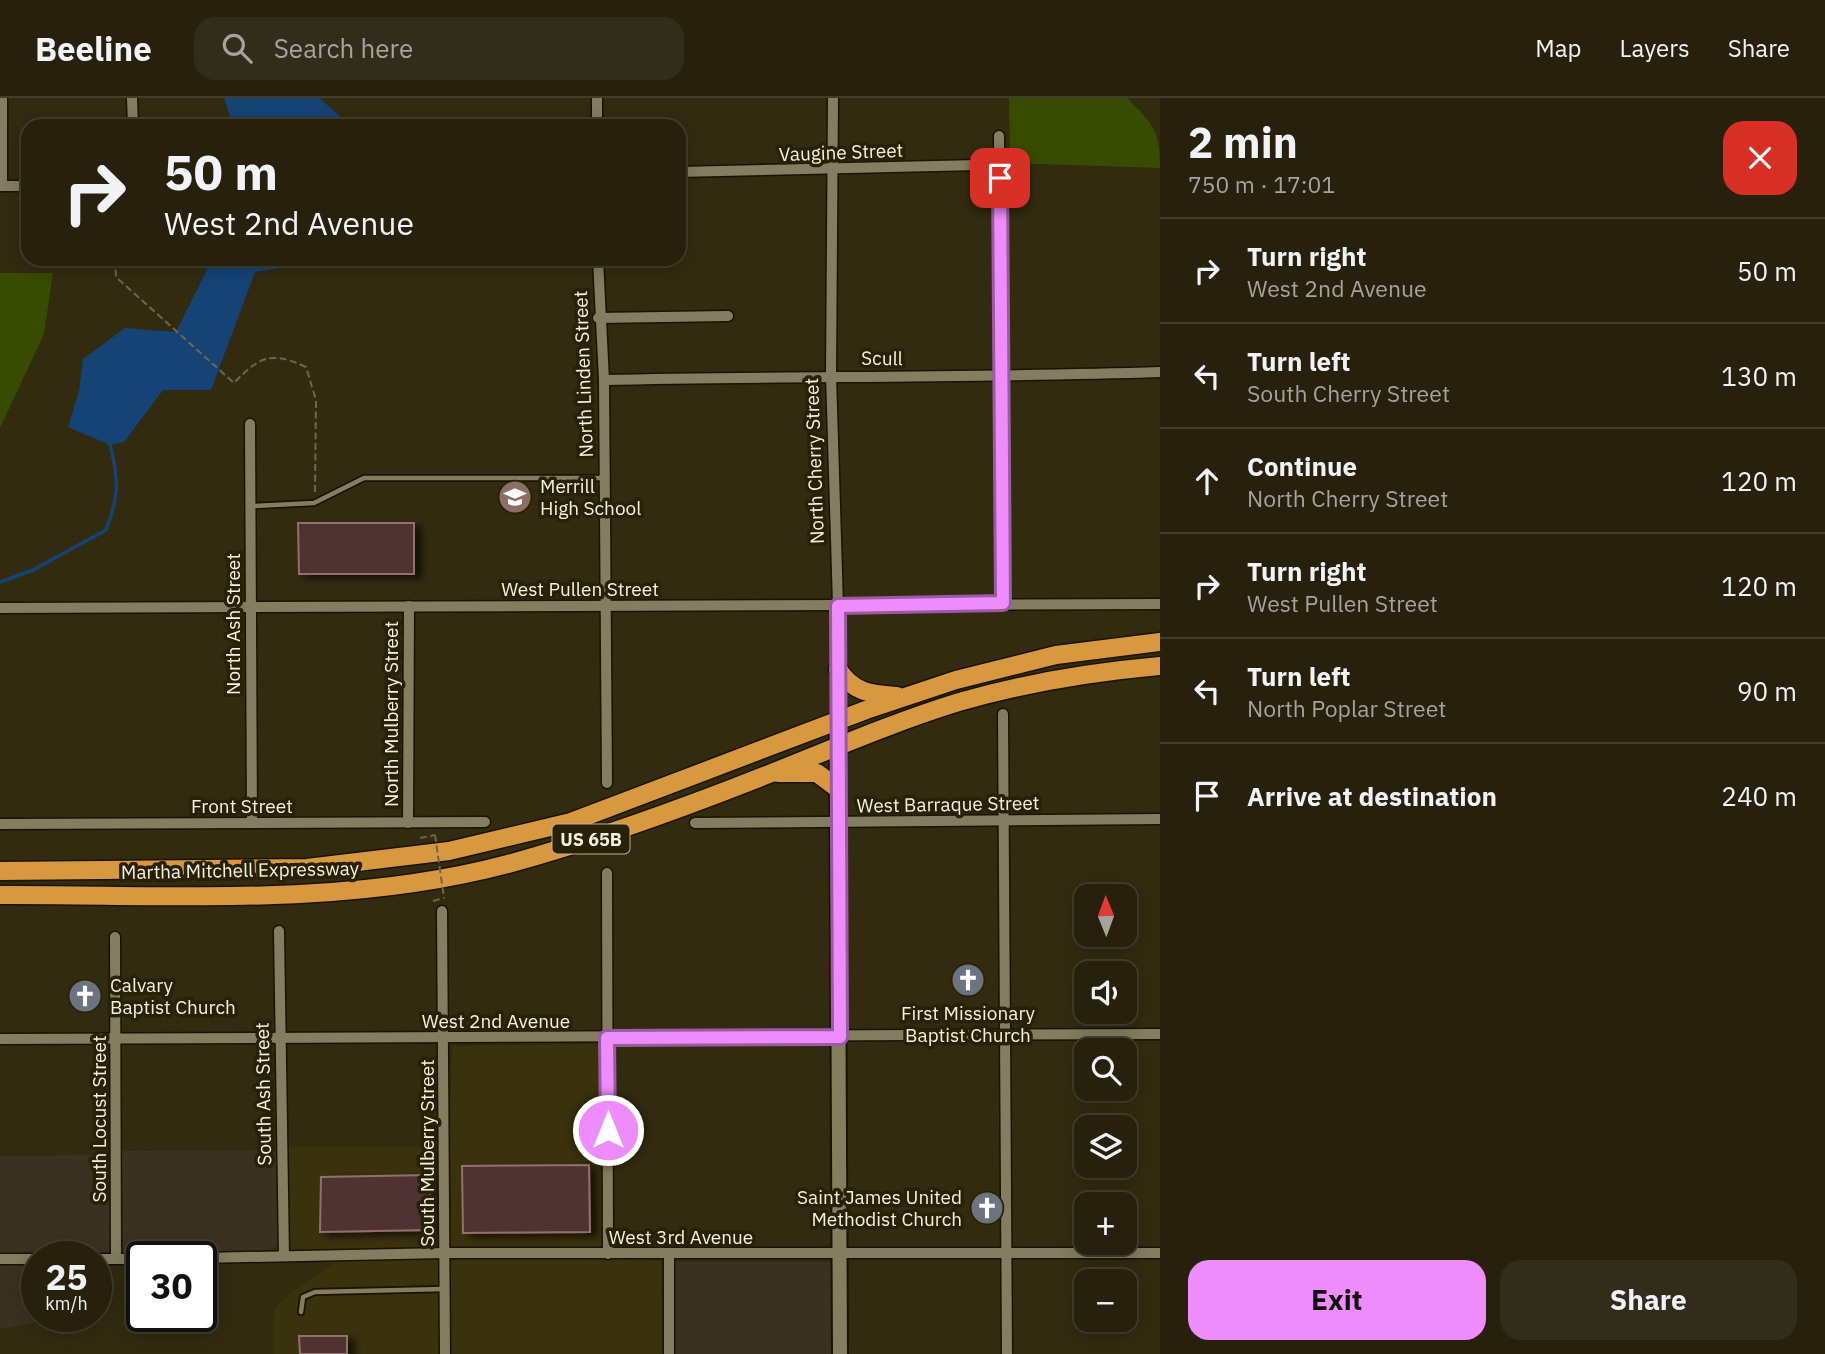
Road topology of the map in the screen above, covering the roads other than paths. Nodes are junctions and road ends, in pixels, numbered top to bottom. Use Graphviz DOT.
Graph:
graph roads {
  1 [pos="2,98"];
  2 [pos="132,98"];
  3 [pos="597,98"];
  4 [pos="833,98"];
  5 [pos="133,119"];
  6 [pos="597,119"];
  7 [pos="999,136"];
  8 [pos="832,170"];
  9 [pos="686,172"];
  10 [pos="1000,178"];
  11 [pos="1,186"];
  12 [pos="21,186"];
  13 [pos="598,266"];
  14 [pos="728,316"];
  15 [pos="598,318"];
  16 [pos="1160,372"];
  17 [pos="831,375"];
  18 [pos="1000,377"];
  19 [pos="604,380"];
  20 [pos="250,424"];
  21 [pos="603,478"];
  22 [pos="251,506"];
  23 [pos="1003,603"];
  24 [pos="1160,604"];
  25 [pos="251,605"];
  26 [pos="409,606"];
  27 [pos="838,606"];
  28 [pos="604,607"];
  29 [pos="0,608"];
  30 [pos="1160,642"];
  31 [pos="1160,666"];
  32 [pos="838,669"];
  33 [pos="904,696"];
  34 [pos="1003,714"];
  35 [pos="837,722"];
  36 [pos="836,745"];
  37 [pos="771,773"];
  38 [pos="607,783"];
  39 [pos="837,788"];
  40 [pos="1160,819"];
  41 [pos="1004,820"];
  42 [pos="485,822"];
  43 [pos="838,822"];
  44 [pos="408,823"];
  45 [pos="695,823"];
  46 [pos="0,824"];
  47 [pos="251,824"];
  48 [pos="0,871"];
  49 [pos="607,873"];
  50 [pos="0,895"];
  51 [pos="442,911"];
  52 [pos="279,932"];
  53 [pos="115,937"];
  54 [pos="1160,1034"];
  55 [pos="840,1037"];
  56 [pos="1005,1037"];
  57 [pos="607,1038"];
  58 [pos="0,1039"];
  59 [pos="279,1039"];
  60 [pos="444,1039"];
  61 [pos="116,1040"];
  62 [pos="445,1253"];
  63 [pos="1160,1253"];
  64 [pos="608,1254"];
  65 [pos="669,1254"];
  66 [pos="842,1255"];
  67 [pos="1006,1255"];
  68 [pos="284,1256"];
  69 [pos="217,1258"];
  70 [pos="0,1259"];
  71 [pos="21,1259"];
  72 [pos="112,1259"];
  73 [pos="116,1259"];
  74 [pos="126,1259"];
  75 [pos="445,1289"];
  76 [pos="301,1312"];
  77 [pos="445,1354"];
  78 [pos="669,1354"];
  79 [pos="840,1354"];
  80 [pos="1007,1354"];
  1 -- 11 [label="street"];
  2 -- 5 [label="street"];
  3 -- 6 [label="street"];
  4 -- 8 [label="street, North Cherry Street"];
  7 -- 10 [label="street"];
  8 -- 9 [label="street, Vaugine Street"];
  8 -- 10 [label="street, Vaugine Street"];
  8 -- 17 [label="street, North Cherry Street"];
  10 -- 18 [label="street"];
  11 -- 12 [label="street"];
  13 -- 15 [label="street, North Linden Street"];
  14 -- 15 [label="street"];
  15 -- 19 [label="street, North Linden Street"];
  16 -- 18 [label="street, Scull"];
  17 -- 18 [label="street, Scull"];
  17 -- 19 [label="street, Scull"];
  17 -- 27 [label="street, North Cherry Street"];
  18 -- 23 [label="street"];
  19 -- 21 [label="street, North Linden Street"];
  20 -- 22 [label="street, North Ash Street"];
  21 -- 22 [label="lane"];
  21 -- 28 [label="street, North Linden Street"];
  22 -- 25 [label="street, North Ash Street"];
  23 -- 24 [label="street, West Pullen Street"];
  23 -- 27 [label="street, West Pullen Street"];
  25 -- 26 [label="street, West Pullen Street"];
  25 -- 29 [label="street, West Pullen Street"];
  25 -- 47 [label="street, North Ash Street"];
  26 -- 28 [label="street, West Pullen Street"];
  26 -- 44 [label="street, North Mulberry Street"];
  27 -- 28 [label="street, West Pullen Street"];
  27 -- 32 [label="street, North Cherry Street"];
  28 -- 38 [label="street, North Linden Street"];
  30 -- 33 [label="highway, Martha Mitchell Expressway / US 65B"];
  31 -- 36 [label="highway, Martha Mitchell Expressway / US 65B"];
  32 -- 33 [label="highway"];
  32 -- 35 [label="street, North Cherry Street"];
  33 -- 35 [label="highway, Martha Mitchell Expressway / US 65B"];
  34 -- 41 [label="street"];
  35 -- 36 [label="main road, North Cherry Street"];
  35 -- 48 [label="highway, Martha Mitchell Expressway / US 65B"];
  36 -- 37 [label="highway, Martha Mitchell Expressway / US 65B"];
  36 -- 39 [label="main road, North Cherry Street"];
  37 -- 39 [label="highway"];
  37 -- 50 [label="highway, Martha Mitchell Expressway / US 65B"];
  39 -- 43 [label="main road, North Cherry Street"];
  40 -- 41 [label="street, West Barraque Street"];
  41 -- 43 [label="street, West Barraque Street"];
  41 -- 56 [label="street"];
  42 -- 44 [label="street, Front Street"];
  43 -- 45 [label="street, West Barraque Street"];
  43 -- 55 [label="main road, North Cherry Street"];
  44 -- 47 [label="street, Front Street"];
  46 -- 47 [label="street, Front Street"];
  49 -- 57 [label="street"];
  51 -- 60 [label="street, South Mulberry Street"];
  52 -- 59 [label="street, South Ash Street"];
  53 -- 61 [label="street, South Locust Street"];
  54 -- 56 [label="street, West 2nd Avenue"];
  55 -- 56 [label="street, West 2nd Avenue"];
  55 -- 57 [label="street, West 2nd Avenue"];
  55 -- 66 [label="main road, North Cherry Street"];
  56 -- 67 [label="street"];
  57 -- 60 [label="street, West 2nd Avenue"];
  57 -- 64 [label="street"];
  58 -- 61 [label="street, West 2nd Avenue"];
  59 -- 60 [label="street, West 2nd Avenue"];
  59 -- 61 [label="street, West 2nd Avenue"];
  59 -- 68 [label="street, South Ash Street"];
  60 -- 62 [label="street, South Mulberry Street"];
  61 -- 73 [label="street, South Locust Street"];
  62 -- 64 [label="street, West 3rd Avenue"];
  62 -- 68 [label="street, West 3rd Avenue"];
  62 -- 75 [label="street, South Mulberry Street"];
  63 -- 67 [label="street, West 3rd Avenue"];
  64 -- 65 [label="street, West 3rd Avenue"];
  65 -- 66 [label="street, West 3rd Avenue"];
  65 -- 78 [label="street"];
  66 -- 67 [label="street, West 3rd Avenue"];
  66 -- 79 [label="main road, North Cherry Street"];
  67 -- 80 [label="street"];
  68 -- 69 [label="street, West 3rd Avenue"];
  70 -- 71 [label="street"];
  72 -- 73 [label="street"];
  73 -- 74 [label="street"];
  75 -- 76 [label="lane"];
  75 -- 77 [label="street, South Mulberry Street"];
}
